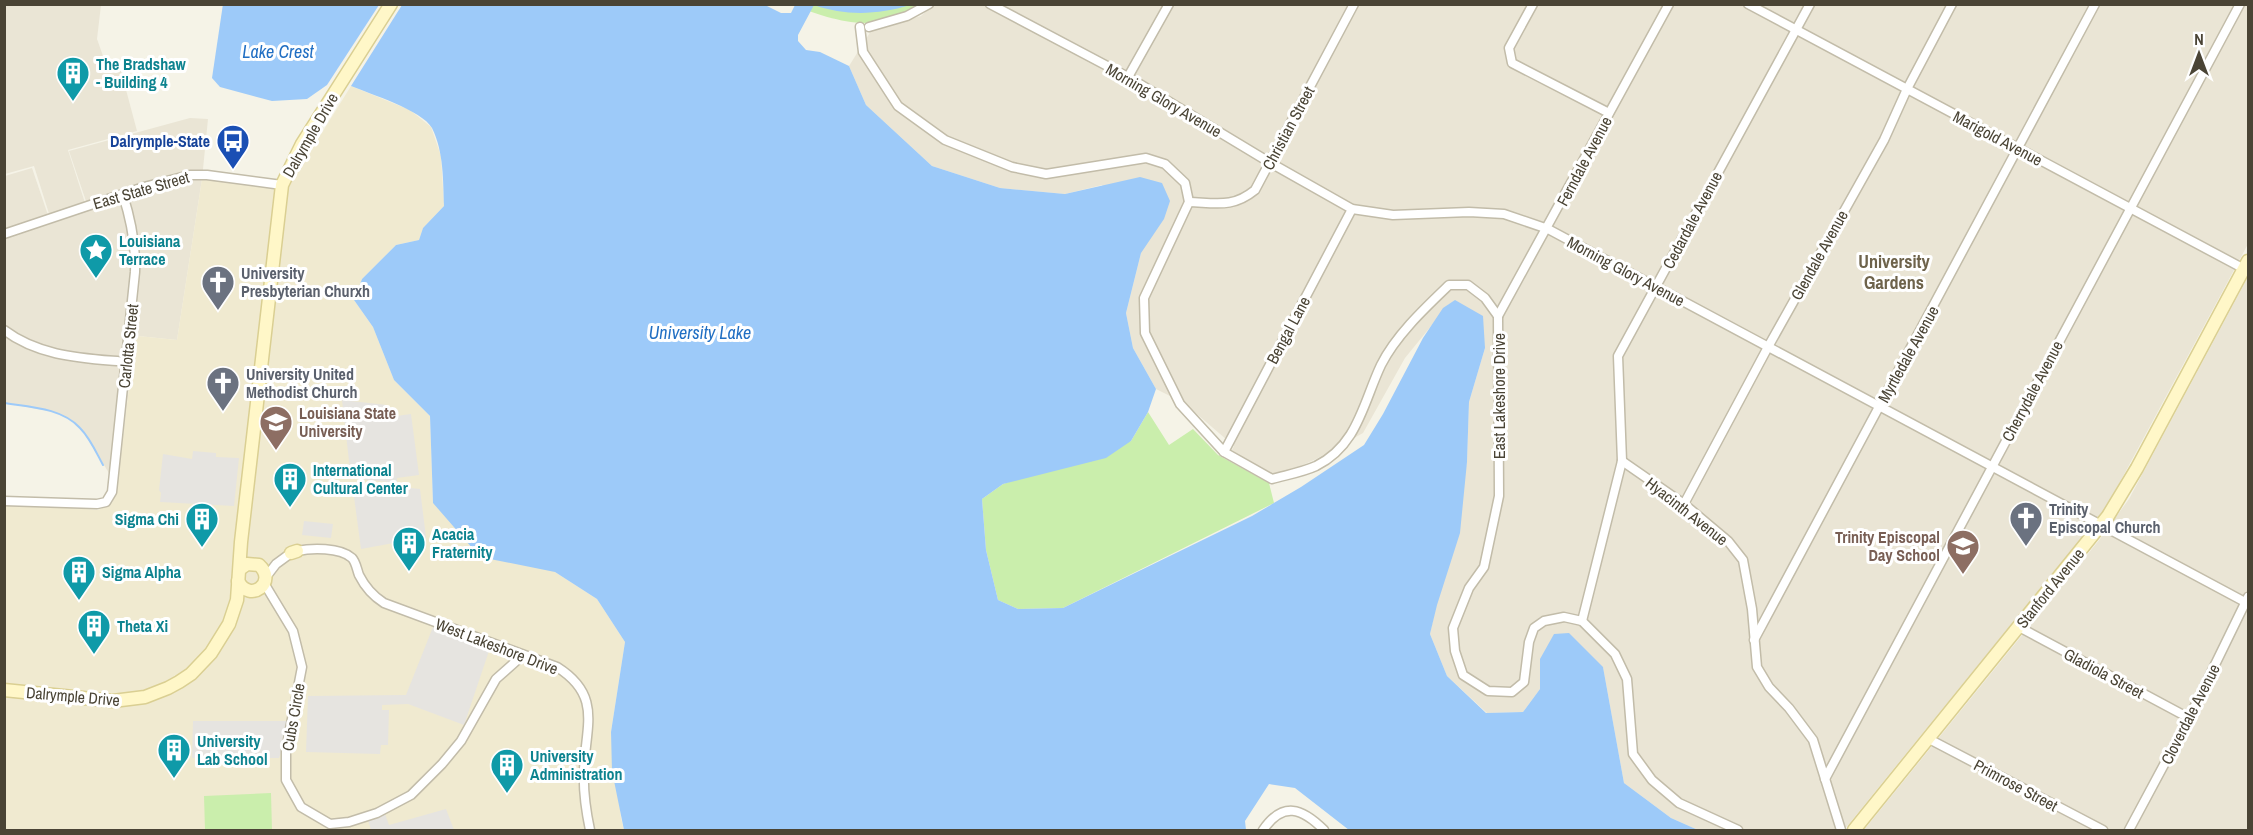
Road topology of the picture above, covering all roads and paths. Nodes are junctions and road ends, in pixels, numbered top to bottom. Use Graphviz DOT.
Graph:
graph roads {
  1 [pos="391,4"];
  2 [pos="929,4"];
  3 [pos="990,4"];
  4 [pos="1169,4"];
  5 [pos="1354,4"];
  6 [pos="1533,4"];
  7 [pos="1669,4"];
  8 [pos="1748,4"];
  9 [pos="1810,4"];
  10 [pos="1952,4"];
  11 [pos="2095,4"];
  12 [pos="2240,4"];
  13 [pos="860,27"];
  14 [pos="869,27"];
  15 [pos="1796,31"];
  16 [pos="1128,77"];
  17 [pos="1907,89"];
  18 [pos="1610,113"];
  19 [pos="2019,149"];
  20 [pos="1269,162"];
  21 [pos="282,185"];
  22 [pos="123,195"];
  23 [pos="1189,202"];
  24 [pos="1352,208"];
  25 [pos="2130,209"];
  26 [pos="1548,229"];
  27 [pos="4,234"];
  28 [pos="2247,267"];
  29 [pos="1657,287"];
  30 [pos="1498,316"];
  31 [pos="4,330"];
  32 [pos="1768,347"];
  33 [pos="126,362"];
  34 [pos="1879,407"];
  35 [pos="1224,452"];
  36 [pos="1622,461"];
  37 [pos="1992,466"];
  38 [pos="4,501"];
  39 [pos="1684,504"];
  40 [pos="2102,525"];
  41 [pos="244,531"];
  42 [pos="294,552"];
  43 [pos="257,564"];
  44 [pos="239,575"];
  45 [pos="265,580"];
  46 [pos="248,591"];
  47 [pos="2247,599"];
  48 [pos="237,600"];
  49 [pos="1582,621"];
  50 [pos="2019,627"];
  51 [pos="1754,640"];
  52 [pos="523,655"];
  53 [pos="4,690"];
  54 [pos="2189,718"];
  55 [pos="1929,739"];
  56 [pos="1825,779"];
  57 [pos="590,831"];
  58 [pos="1263,831"];
  59 [pos="1324,831"];
  60 [pos="1738,831"];
  61 [pos="1841,831"];
  62 [pos="1854,831"];
  63 [pos="2103,831"];
  64 [pos="2129,831"];
  1 -- 21 [label="street, Dalrymple Drive"];
  2 -- 14 [label="street"];
  3 -- 16 [label="street, Morning Glory Avenue"];
  4 -- 16 [label="street"];
  5 -- 20 [label="street, Christian Street"];
  6 -- 18 [label="street"];
  7 -- 18 [label="street, Ferndale Avenue"];
  8 -- 15 [label="street, Marigold Avenue"];
  9 -- 15 [label="street, Cedardale Avenue"];
  10 -- 17 [label="street, Glendale Avenue"];
  11 -- 19 [label="street, Myrtledale Avenue"];
  12 -- 25 [label="street, Cherrydale Avenue"];
  13 -- 23 [label="street"];
  15 -- 17 [label="street, Marigold Avenue"];
  15 -- 29 [label="street, Cedardale Avenue"];
  16 -- 20 [label="street, Morning Glory Avenue"];
  17 -- 19 [label="street, Marigold Avenue"];
  17 -- 32 [label="street, Glendale Avenue"];
  18 -- 26 [label="street, Ferndale Avenue"];
  19 -- 25 [label="street, Marigold Avenue"];
  19 -- 34 [label="street, Myrtledale Avenue"];
  20 -- 23 [label="street, Christian Street"];
  20 -- 24 [label="street, Morning Glory Avenue"];
  21 -- 22 [label="street, East State Street"];
  21 -- 41 [label="street, Dalrymple Drive"];
  22 -- 27 [label="street, East State Street"];
  22 -- 33 [label="street, Carlotta Street"];
  23 -- 35 [label="street, East Lakeshore Drive"];
  24 -- 26 [label="street, Morning Glory Avenue"];
  24 -- 35 [label="street, Bengal Lane"];
  25 -- 28 [label="street, Marigold Avenue"];
  25 -- 37 [label="street, Cherrydale Avenue"];
  26 -- 29 [label="street, Morning Glory Avenue"];
  26 -- 30 [label="street, Ferndale Avenue"];
  28 -- 40 [label="street, Stanford Avenue"];
  29 -- 32 [label="street, Morning Glory Avenue"];
  29 -- 36 [label="street, Cedardale Avenue"];
  30 -- 35 [label="street, East Lakeshore Drive"];
  30 -- 49 [label="street, East Lakeshore Drive"];
  31 -- 33 [label="street"];
  32 -- 34 [label="street, Morning Glory Avenue"];
  32 -- 39 [label="street, Glendale Avenue"];
  33 -- 38 [label="street, Carlotta Street"];
  34 -- 37 [label="street, Morning Glory Avenue"];
  34 -- 51 [label="street, Myrtledale Avenue"];
  36 -- 39 [label="street, Hyacinth Avenue"];
  36 -- 49 [label="street, Cedardale Avenue"];
  37 -- 40 [label="street, Morning Glory Avenue"];
  37 -- 56 [label="street, Cherrydale Avenue"];
  39 -- 51 [label="street, Hyacinth Avenue"];
  40 -- 47 [label="street, Morning Glory Avenue"];
  40 -- 50 [label="street, Stanford Avenue"];
  41 -- 43 [label="street, Dalrymple Drive"];
  41 -- 44 [label="street, Dalrymple Drive"];
  42 -- 43 [label="street, West Lakeshore Drive"];
  42 -- 45 [label="street"];
  42 -- 52 [label="street, West Lakeshore Drive"];
  43 -- 44 [label="street"];
  43 -- 45 [label="street"];
  44 -- 46 [label="street"];
  44 -- 48 [label="street, Dalrymple Drive"];
  45 -- 46 [label="street"];
  45 -- 52 [label="street, Cubs Circle"];
  46 -- 48 [label="street"];
  47 -- 54 [label="street, Cloverdale Avenue"];
  48 -- 53 [label="street, Dalrymple Drive"];
  49 -- 60 [label="street"];
  50 -- 54 [label="street, Gladiola Street"];
  50 -- 55 [label="street, Stanford Avenue"];
  51 -- 56 [label="street, Hyacinth Avenue"];
  52 -- 57 [label="street, West Lakeshore Drive"];
  54 -- 64 [label="street, Cloverdale Avenue"];
  55 -- 62 [label="street, Stanford Avenue"];
  55 -- 63 [label="street, Primrose Street"];
  56 -- 61 [label="street, Hyacinth Avenue"];
  58 -- 59 [label="street"];
}
